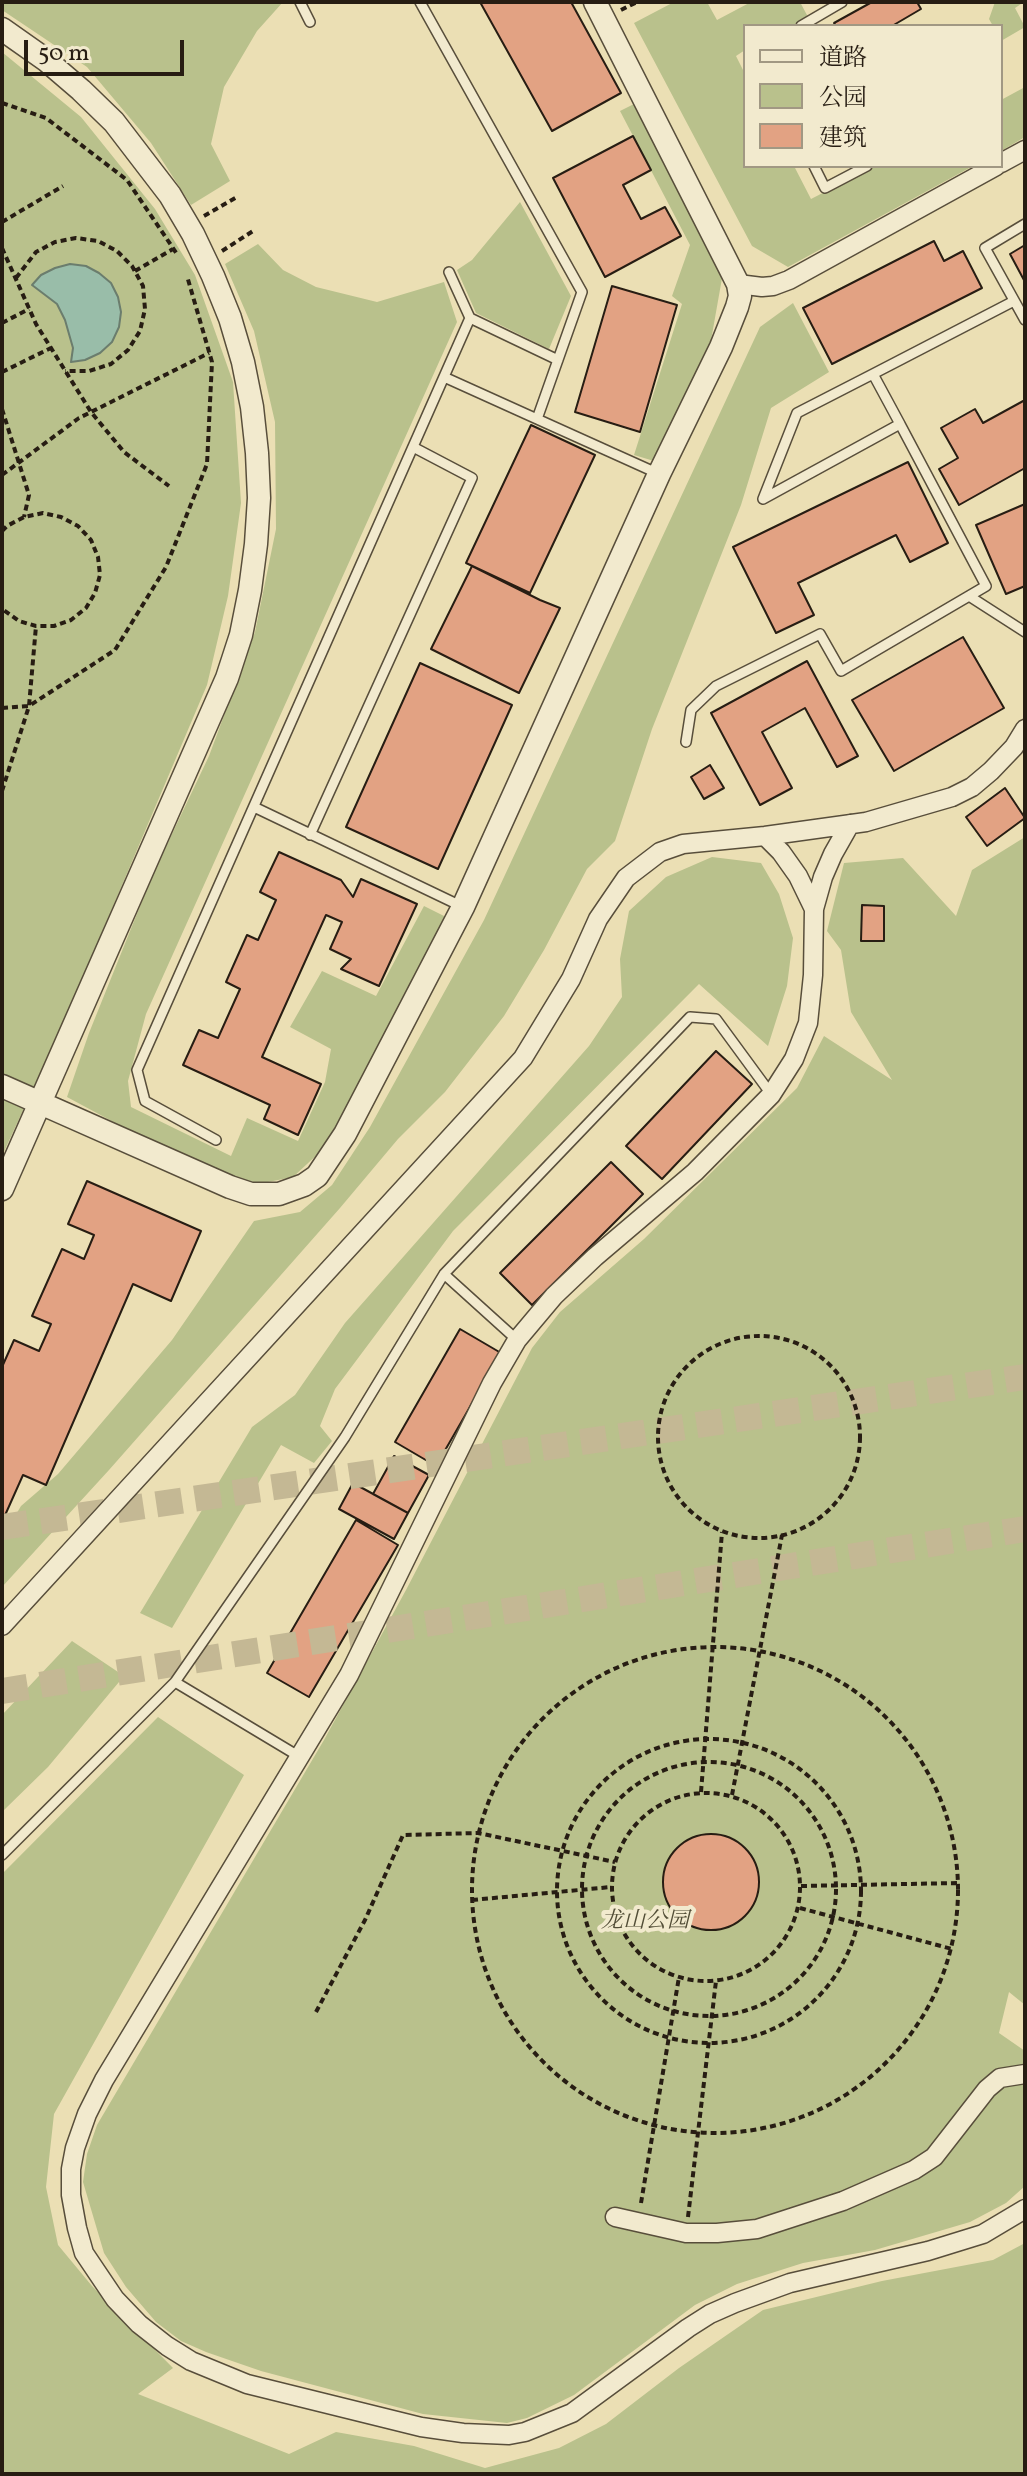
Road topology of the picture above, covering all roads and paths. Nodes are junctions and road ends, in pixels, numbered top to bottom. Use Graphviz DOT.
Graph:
graph roads {
  1 [pos="300,2"];
  2 [pos="420,2"];
  3 [pos="595,2"];
  4 [pos="842,2"];
  5 [pos="310,22"];
  6 [pos="806,24"];
  7 [pos="2,29"];
  8 [pos="2,103"];
  9 [pos="1025,150"];
  10 [pos="1003,162"];
  11 [pos="815,168"];
  12 [pos="863,168"];
  13 [pos="993,168"];
  14 [pos="63,186"];
  15 [pos="237,197"];
  16 [pos="2,222"];
  17 [pos="1025,224"];
  18 [pos="188,225"];
  19 [pos="253,231"];
  20 [pos="2,248"];
  21 [pos="173,249"];
  22 [pos="179,257"];
  23 [pos="195,263"];
  24 [pos="135,271"];
  25 [pos="449,272"];
  26 [pos="16,278"];
  27 [pos="738,284"];
  28 [pos="1014,301"];
  29 [pos="29,309"];
  30 [pos="470,318"];
  31 [pos="1025,320"];
  32 [pos="2,323"];
  33 [pos="51,348"];
  34 [pos="209,353"];
  35 [pos="558,360"];
  36 [pos="65,371"];
  37 [pos="2,372"];
  38 [pos="873,374"];
  39 [pos="444,377"];
  40 [pos="2,409"];
  41 [pos="91,412"];
  42 [pos="537,419"];
  43 [pos="900,424"];
  44 [pos="413,447"];
  45 [pos="17,463"];
  46 [pos="659,474"];
  47 [pos="2,475"];
  48 [pos="169,486"];
  49 [pos="24,517"];
  50 [pos="2,531"];
  51 [pos="969,596"];
  52 [pos="2,609"];
  53 [pos="36,626"];
  54 [pos="1025,632"];
  55 [pos="29,706"];
  56 [pos="2,708"];
  57 [pos="1025,729"];
  58 [pos="686,742"];
  59 [pos="2,791"];
  60 [pos="254,807"];
  61 [pos="850,824"];
  62 [pos="310,835"];
  63 [pos="765,836"];
  64 [pos="463,907"];
  65 [pos="814,909"];
  66 [pos="2,1086"];
  67 [pos="771,1095"];
  68 [pos="40,1103"];
  69 [pos="216,1140"];
  70 [pos="2,1189"];
  71 [pos="444,1274"];
  72 [pos="517,1340"];
  73 [pos="722,1532"];
  74 [pos="782,1535"];
  75 [pos="2,1626"];
  76 [pos="713,1647"];
  77 [pos="760,1651"];
  78 [pos="175,1682"];
  79 [pos="705,1737"];
  80 [pos="742,1742"];
  81 [pos="300,1757"];
  82 [pos="703,1761"];
  83 [pos="738,1764"];
  84 [pos="701,1792"];
  85 [pos="732,1795"];
  86 [pos="478,1833"];
  87 [pos="560,1850"];
  88 [pos="2,1855"];
  89 [pos="586,1855"];
  90 [pos="615,1862"];
  91 [pos="959,1883"];
  92 [pos="837,1885"];
  93 [pos="862,1885"];
  94 [pos="801,1886"];
  95 [pos="611,1887"];
  96 [pos="581,1890"];
  97 [pos="555,1892"];
  98 [pos="472,1900"];
  99 [pos="799,1907"];
  100 [pos="834,1917"];
  101 [pos="859,1924"];
  102 [pos="952,1949"];
  103 [pos="679,1977"];
  104 [pos="716,1981"];
  105 [pos="673,2011"];
  106 [pos="316,2012"];
  107 [pos="712,2017"];
  108 [pos="669,2039"];
  109 [pos="709,2044"];
  110 [pos="1025,2074"];
  111 [pos="654,2125"];
  112 [pos="698,2133"];
  113 [pos="1025,2209"];
  114 [pos="615,2217"];
  115 [pos="638,2222"];
  116 [pos="686,2233"];
  1 -- 5 [label="lane"];
  2 -- 35 [label="lane"];
  3 -- 27 [label="street"];
  4 -- 6 [label="lane"];
  7 -- 18 [label="street"];
  8 -- 21 [label="path"];
  9 -- 10 [label="street"];
  11 -- 12 [label="lane"];
  13 -- 27 [label="street"];
  14 -- 16 [label="path"];
  15 -- 18 [label="path"];
  17 -- 28 [label="lane"];
  18 -- 23 [label="street"];
  19 -- 23 [label="path"];
  20 -- 26 [label="path"];
  21 -- 22 [label="path"];
  21 -- 24 [label="path"];
  23 -- 34 [label="path"];
  23 -- 68 [label="street"];
  24 -- 26 [label="path"];
  24 -- 36 [label="path"];
  25 -- 30 [label="lane"];
  26 -- 29 [label="path"];
  27 -- 46 [label="street"];
  28 -- 31 [label="lane"];
  28 -- 38 [label="lane"];
  29 -- 32 [label="path"];
  29 -- 33 [label="path"];
  30 -- 35 [label="lane"];
  30 -- 39 [label="lane"];
  33 -- 36 [label="path"];
  33 -- 37 [label="path"];
  34 -- 41 [label="path"];
  34 -- 55 [label="path"];
  35 -- 42 [label="lane"];
  36 -- 41 [label="path"];
  38 -- 43 [label="lane"];
  38 -- 43 [label="lane"];
  39 -- 42 [label="lane"];
  39 -- 44 [label="lane"];
  40 -- 45 [label="path"];
  41 -- 45 [label="path"];
  41 -- 48 [label="path"];
  42 -- 46 [label="lane"];
  43 -- 51 [label="lane"];
  44 -- 60 [label="lane"];
  44 -- 62 [label="lane"];
  45 -- 47 [label="path"];
  45 -- 49 [label="path"];
  46 -- 64 [label="street"];
  49 -- 50 [label="path"];
  49 -- 53 [label="path"];
  51 -- 54 [label="lane"];
  51 -- 58 [label="lane"];
  52 -- 53 [label="path"];
  53 -- 55 [label="path"];
  55 -- 56 [label="path"];
  55 -- 59 [label="path"];
  57 -- 61 [label="street"];
  60 -- 62 [label="lane"];
  60 -- 69 [label="lane"];
  61 -- 63 [label="street"];
  61 -- 65 [label="street"];
  62 -- 64 [label="lane"];
  63 -- 65 [label="street"];
  63 -- 75 [label="street"];
  64 -- 68 [label="street"];
  65 -- 67 [label="street"];
  66 -- 68 [label="street"];
  67 -- 71 [label="lane"];
  67 -- 72 [label="street"];
  68 -- 70 [label="street"];
  71 -- 72 [label="lane"];
  71 -- 78 [label="lane"];
  72 -- 81 [label="street"];
  73 -- 74 [label="path"];
  73 -- 74 [label="path"];
  73 -- 76 [label="path"];
  74 -- 77 [label="path"];
  76 -- 77 [label="path"];
  76 -- 79 [label="path"];
  76 -- 86 [label="path"];
  77 -- 80 [label="path"];
  77 -- 91 [label="path"];
  78 -- 81 [label="lane"];
  78 -- 88 [label="lane"];
  79 -- 80 [label="path"];
  79 -- 82 [label="path"];
  79 -- 87 [label="path"];
  80 -- 83 [label="path"];
  80 -- 93 [label="path"];
  81 -- 113 [label="street"];
  82 -- 83 [label="path"];
  82 -- 84 [label="path"];
  82 -- 89 [label="path"];
  83 -- 85 [label="path"];
  83 -- 92 [label="path"];
  84 -- 85 [label="path"];
  84 -- 90 [label="path"];
  85 -- 94 [label="path"];
  86 -- 87 [label="path"];
  86 -- 98 [label="path"];
  86 -- 106 [label="path"];
  87 -- 89 [label="path"];
  87 -- 97 [label="path"];
  89 -- 90 [label="path"];
  89 -- 96 [label="path"];
  90 -- 95 [label="path"];
  91 -- 93 [label="path"];
  91 -- 102 [label="path"];
  92 -- 93 [label="path"];
  92 -- 94 [label="path"];
  92 -- 100 [label="path"];
  93 -- 101 [label="path"];
  94 -- 99 [label="path"];
  95 -- 96 [label="path"];
  95 -- 103 [label="path"];
  96 -- 97 [label="path"];
  96 -- 105 [label="path"];
  97 -- 98 [label="path"];
  97 -- 108 [label="path"];
  98 -- 111 [label="path"];
  99 -- 100 [label="path"];
  99 -- 104 [label="path"];
  100 -- 101 [label="path"];
  100 -- 107 [label="path"];
  101 -- 102 [label="path"];
  101 -- 109 [label="path"];
  102 -- 112 [label="path"];
  103 -- 104 [label="path"];
  103 -- 105 [label="path"];
  104 -- 107 [label="path"];
  105 -- 107 [label="path"];
  105 -- 108 [label="path"];
  107 -- 109 [label="path"];
  108 -- 109 [label="path"];
  108 -- 111 [label="path"];
  109 -- 112 [label="path"];
  110 -- 116 [label="street"];
  111 -- 112 [label="path"];
  111 -- 115 [label="path"];
  112 -- 116 [label="path"];
  114 -- 115 [label="street"];
  115 -- 116 [label="street"];
}
